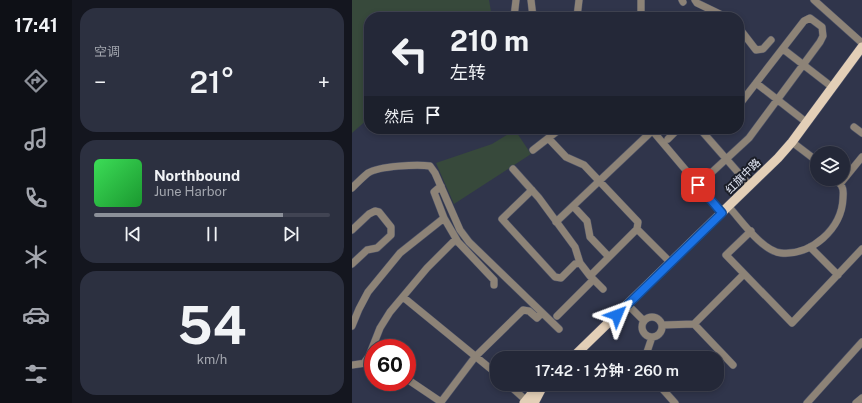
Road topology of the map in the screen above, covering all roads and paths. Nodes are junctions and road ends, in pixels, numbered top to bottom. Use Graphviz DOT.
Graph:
graph roads {
  1 [pos="516,0"];
  2 [pos="531,0"];
  3 [pos="579,0"];
  4 [pos="642,0"];
  5 [pos="694,0"];
  6 [pos="814,0"];
  7 [pos="515,12"];
  8 [pos="532,12"];
  9 [pos="578,12"];
  10 [pos="641,12"];
  11 [pos="715,12"];
  12 [pos="744,34"];
  13 [pos="771,40"];
  14 [pos="862,43"];
  15 [pos="862,47"];
  16 [pos="783,49"];
  17 [pos="803,65"];
  18 [pos="756,83"];
  19 [pos="832,87"];
  20 [pos="744,99"];
  21 [pos="777,100"];
  22 [pos="806,122"];
  23 [pos="854,127"];
  24 [pos="862,133"];
  25 [pos="554,134"];
  26 [pos="647,134"];
  27 [pos="654,134"];
  28 [pos="673,134"];
  29 [pos="705,134"];
  30 [pos="549,139"];
  31 [pos="668,139"];
  32 [pos="792,142"];
  33 [pos="533,150"];
  34 [pos="810,156"];
  35 [pos="862,157"];
  36 [pos="727,158"];
  37 [pos="513,169"];
  38 [pos="850,170"];
  39 [pos="599,181"];
  40 [pos="698,185"];
  41 [pos="441,186"];
  42 [pos="750,186"];
  43 [pos="842,186"];
  44 [pos="352,188"];
  45 [pos="532,190"];
  46 [pos="573,206"];
  47 [pos="726,210"];
  48 [pos="444,218"];
  49 [pos="556,222"];
  50 [pos="637,229"];
  51 [pos="352,230"];
  52 [pos="751,231"];
  53 [pos="456,239"];
  54 [pos="810,247"];
  55 [pos="862,249"];
  56 [pos="609,257"];
  57 [pos="580,263"];
  58 [pos="671,263"];
  59 [pos="352,264"];
  60 [pos="744,274"];
  61 [pos="838,275"];
  62 [pos="592,278"];
  63 [pos="494,286"];
  64 [pos="603,289"];
  65 [pos="403,297"];
  66 [pos="628,305"];
  67 [pos="356,307"];
  68 [pos="542,313"];
  69 [pos="557,316"];
  70 [pos="644,321"];
  71 [pos="694,324"];
  72 [pos="662,325"];
  73 [pos="352,326"];
  74 [pos="558,329"];
  75 [pos="652,337"];
  76 [pos="376,339"];
  77 [pos="862,342"];
  78 [pos="579,351"];
  79 [pos="647,351"];
  80 [pos="475,356"];
  81 [pos="364,363"];
  82 [pos="352,365"];
  83 [pos="733,365"];
  84 [pos="490,368"];
  85 [pos="416,386"];
  86 [pos="516,391"];
  87 [pos="534,391"];
  88 [pos="664,391"];
  89 [pos="862,398"];
  90 [pos="528,402"];
  91 [pos="675,403"];
  92 [pos="807,403"];
  93 [pos="856,403"];
  1 -- 7 [label="street"];
  2 -- 8 [label="street"];
  3 -- 9 [label="street"];
  4 -- 10 [label="street"];
  5 -- 11 [label="street"];
  6 -- 14 [label="street"];
  12 -- 13 [label="street"];
  15 -- 19 [label="main road, 红旗中路"];
  16 -- 17 [label="street"];
  16 -- 17 [label="street"];
  16 -- 18 [label="street"];
  17 -- 19 [label="street"];
  17 -- 21 [label="street"];
  18 -- 20 [label="street"];
  18 -- 21 [label="street"];
  19 -- 22 [label="main road, 红旗中路"];
  21 -- 22 [label="street"];
  21 -- 36 [label="street"];
  22 -- 32 [label="main road, 红旗中路"];
  23 -- 24 [label="street"];
  25 -- 30 [label="street"];
  26 -- 39 [label="street"];
  27 -- 40 [label="street"];
  28 -- 31 [label="street"];
  29 -- 36 [label="street"];
  30 -- 33 [label="street"];
  30 -- 39 [label="street"];
  32 -- 34 [label="street"];
  32 -- 42 [label="main road, 红旗中路"];
  35 -- 38 [label="street"];
  36 -- 40 [label="street"];
  36 -- 42 [label="street"];
  37 -- 45 [label="street"];
  39 -- 46 [label="street"];
  39 -- 50 [label="street"];
  40 -- 47 [label="street"];
  41 -- 44 [label="street"];
  41 -- 48 [label="street"];
  41 -- 68 [label="street"];
  42 -- 47 [label="main road, 红旗中路"];
  43 -- 54 [label="street"];
  45 -- 49 [label="street"];
  45 -- 57 [label="street"];
  46 -- 49 [label="street"];
  46 -- 56 [label="street"];
  47 -- 52 [label="street"];
  47 -- 58 [label="main road, 红旗中路"];
  48 -- 53 [label="street"];
  48 -- 67 [label="street"];
  49 -- 57 [label="street"];
  50 -- 56 [label="street"];
  50 -- 58 [label="street"];
  51 -- 59 [label="street"];
  52 -- 54 [label="street"];
  52 -- 60 [label="street"];
  53 -- 63 [label="street"];
  53 -- 65 [label="street"];
  54 -- 61 [label="street"];
  55 -- 61 [label="street"];
  56 -- 62 [label="street"];
  57 -- 62 [label="street"];
  58 -- 66 [label="main road, 红旗中路"];
  60 -- 61 [label="street"];
  60 -- 71 [label="street"];
  62 -- 64 [label="street"];
  62 -- 69 [label="street"];
  65 -- 76 [label="street"];
  65 -- 80 [label="street"];
  66 -- 70 [label="street"];
  66 -- 78 [label="main road, 红旗中路"];
  67 -- 73 [label="street"];
  68 -- 74 [label="street"];
  68 -- 80 [label="street"];
  70 -- 72 [label="street"];
  70 -- 75 [label="street"];
  71 -- 72 [label="street"];
  71 -- 83 [label="street"];
  72 -- 75 [label="street"];
  75 -- 79 [label="street"];
  77 -- 92 [label="street"];
  80 -- 84 [label="street"];
  80 -- 85 [label="street"];
  81 -- 82 [label="street"];
  86 -- 90 [label="street"];
  87 -- 90 [label="main road"];
  88 -- 91 [label="street"];
  89 -- 93 [label="street"];
}
